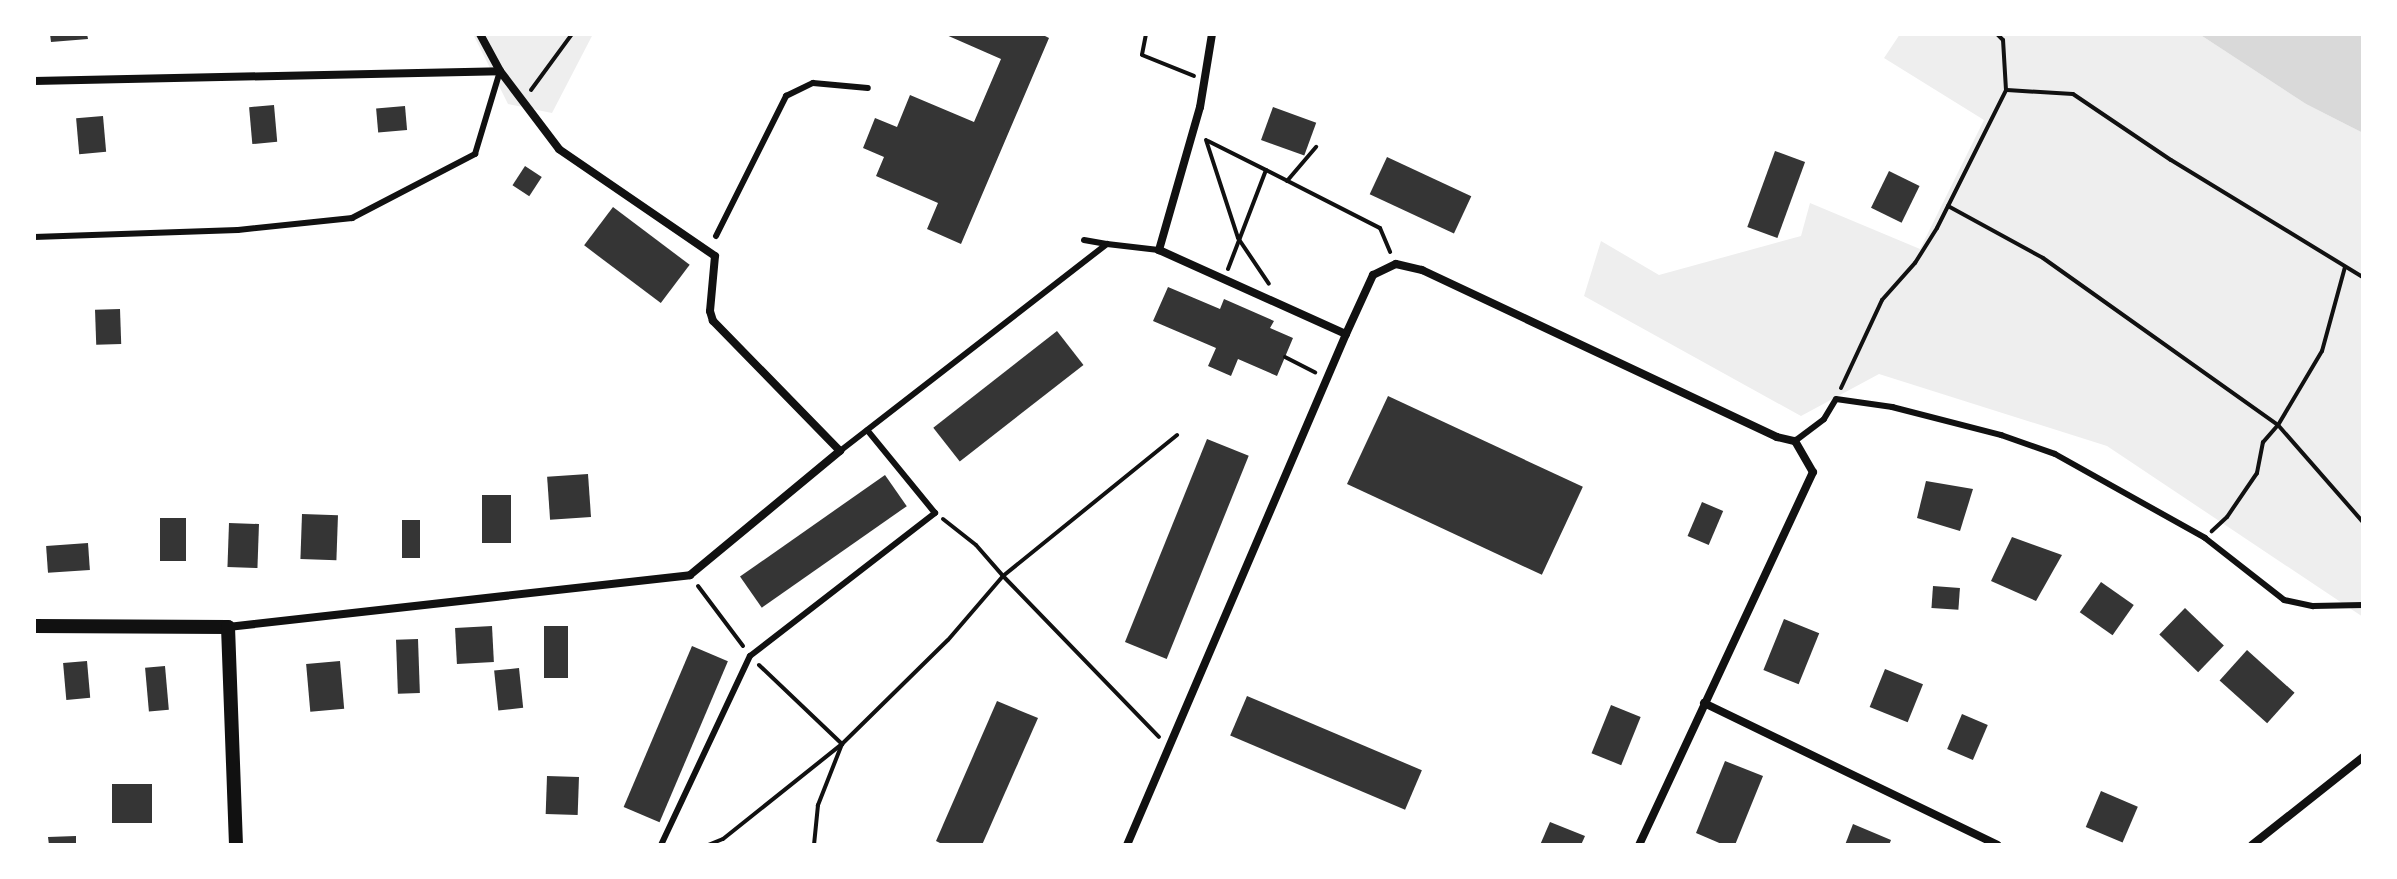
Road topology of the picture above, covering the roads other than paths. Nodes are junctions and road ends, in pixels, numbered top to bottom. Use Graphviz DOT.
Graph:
graph roads {
  1 [pos="480,34"];
  2 [pos="1212,34"];
  3 [pos="500,71"];
  4 [pos="34,81"];
  5 [pos="868,88"];
  6 [pos="716,236"];
  7 [pos="34,237"];
  8 [pos="1084,240"];
  9 [pos="1107,244"];
  10 [pos="1159,250"];
  11 [pos="1346,334"];
  12 [pos="867,430"];
  13 [pos="1795,441"];
  14 [pos="840,451"];
  15 [pos="2363,605"];
  16 [pos="34,626"];
  17 [pos="228,627"];
  18 [pos="1704,703"];
  19 [pos="2363,757"];
  20 [pos="236,845"];
  21 [pos="661,845"];
  22 [pos="1127,845"];
  23 [pos="1639,845"];
  24 [pos="1998,845"];
  25 [pos="2252,845"];
  1 -- 3 [label="street"];
  2 -- 10 [label="street"];
  3 -- 4 [label="street"];
  3 -- 7 [label="lane"];
  3 -- 14 [label="street"];
  5 -- 6 [label="lane"];
  8 -- 9 [label="lane"];
  9 -- 10 [label="lane"];
  9 -- 12 [label="lane"];
  10 -- 11 [label="street"];
  11 -- 13 [label="street"];
  11 -- 22 [label="street"];
  12 -- 14 [label="lane"];
  12 -- 21 [label="lane"];
  13 -- 15 [label="lane"];
  13 -- 18 [label="street"];
  14 -- 17 [label="street"];
  16 -- 17 [label="street"];
  17 -- 20 [label="street"];
  18 -- 23 [label="street"];
  18 -- 24 [label="street"];
  19 -- 25 [label="street"];
}
